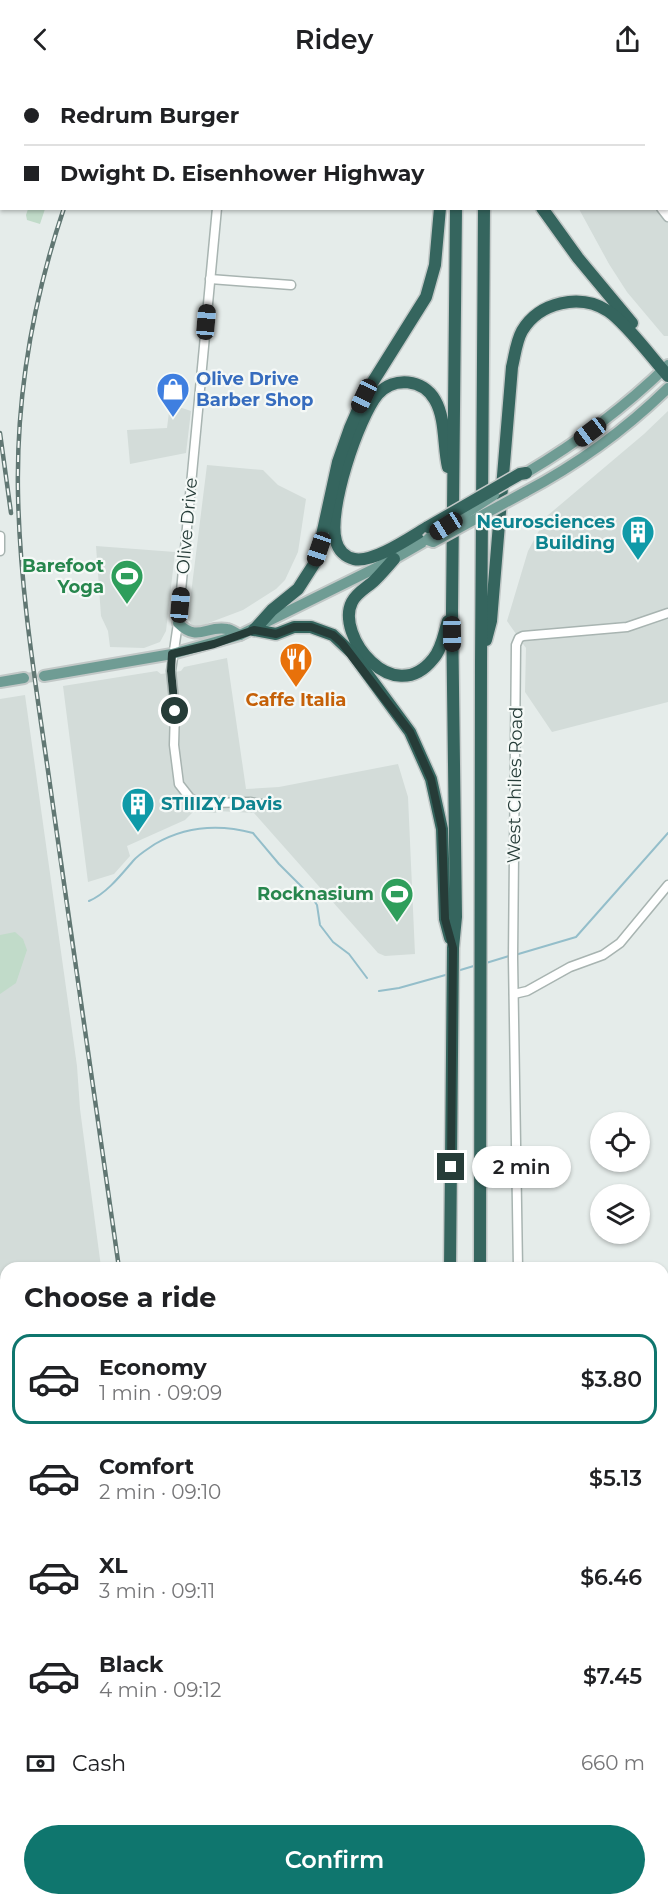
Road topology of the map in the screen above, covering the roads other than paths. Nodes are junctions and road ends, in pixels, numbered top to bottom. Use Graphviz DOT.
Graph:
graph roads {
  1 [pos="217,210"];
  2 [pos="440,210"];
  3 [pos="456,210"];
  4 [pos="484,210"];
  5 [pos="543,210"];
  6 [pos="210,279"];
  7 [pos="291,285"];
  8 [pos="667,368"];
  9 [pos="668,388"];
  10 [pos="526,473"];
  11 [pos="453,488"];
  12 [pos="0,536"];
  13 [pos="427,540"];
  14 [pos="0,551"];
  15 [pos="394,559"];
  16 [pos="452,611"];
  17 [pos="668,613"];
  18 [pos="178,623"];
  19 [pos="254,630"];
  20 [pos="240,636"];
  21 [pos="172,654"];
  22 [pos="481,662"];
  23 [pos="44,676"];
  24 [pos="24,678"];
  25 [pos="2,681"];
  26 [pos="267,805"];
  27 [pos="668,885"];
  28 [pos="453,948"];
  29 [pos="514,994"];
  30 [pos="450,1262"];
  31 [pos="480,1262"];
  32 [pos="518,1262"];
  1 -- 6 [label="street, Olive Drive"];
  2 -- 19 [label="highway"];
  3 -- 11 [label="highway"];
  4 -- 22 [label="highway"];
  5 -- 8 [label="highway"];
  6 -- 7 [label="street"];
  6 -- 18 [label="street, Olive Drive"];
  8 -- 10 [label="main road"];
  8 -- 22 [label="highway"];
  9 -- 13 [label="main road, bridge"];
  10 -- 11 [label="highway, bridge"];
  10 -- 13 [label="main road, bridge"];
  11 -- 16 [label="highway"];
  12 -- 14 [label="street"];
  13 -- 15 [label="main road"];
  15 -- 16 [label="highway"];
  15 -- 19 [label="main road"];
  16 -- 28 [label="highway"];
  17 -- 29 [label="street, West Chiles Road"];
  18 -- 20 [label="main road"];
  18 -- 21 [label="street, Olive Drive"];
  19 -- 20 [label="main road"];
  19 -- 28 [label="highway"];
  20 -- 21 [label="main road"];
  21 -- 23 [label="main road"];
  21 -- 26 [label="street, Olive Drive"];
  22 -- 31 [label="highway"];
  24 -- 25 [label="main road"];
  27 -- 29 [label="street"];
  28 -- 30 [label="highway"];
  29 -- 32 [label="street"];
}
